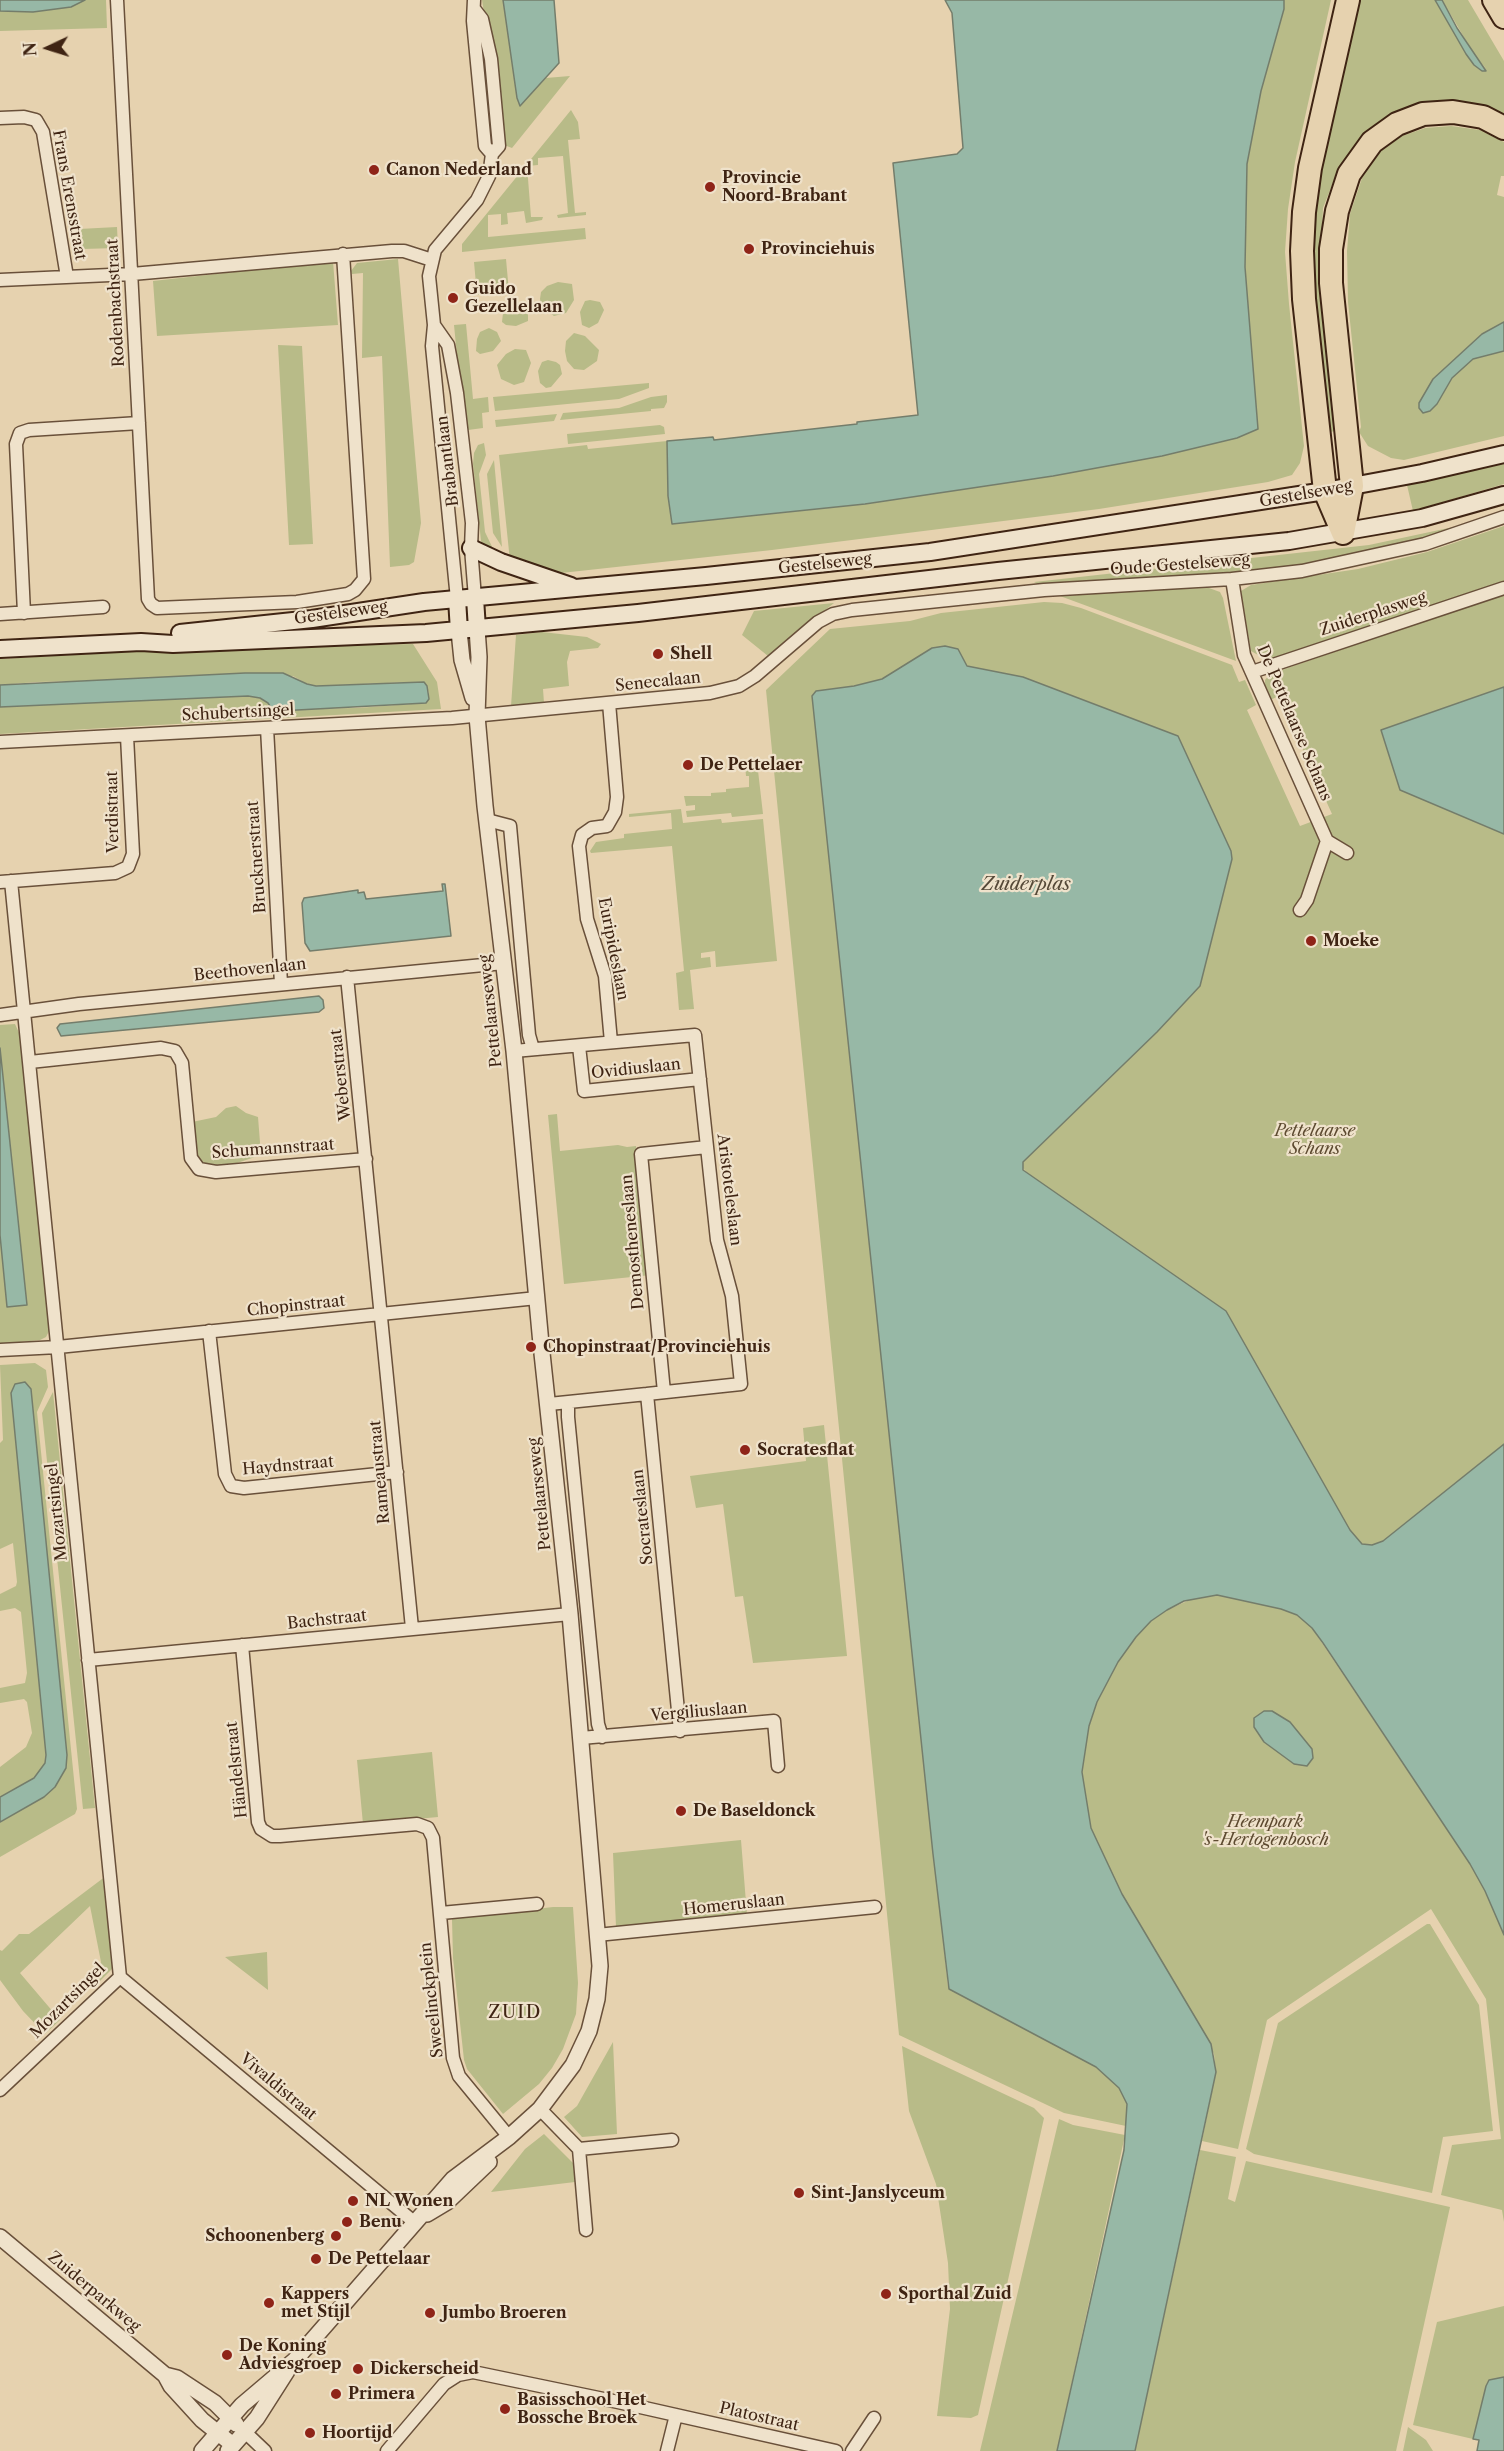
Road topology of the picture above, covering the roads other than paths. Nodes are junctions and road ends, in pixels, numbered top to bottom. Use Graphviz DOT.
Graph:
graph roads {
  1 [pos="117,0"];
  2 [pos="1348,0"];
  3 [pos="1494,0"];
  4 [pos="475,5"];
  5 [pos="1504,17"];
  6 [pos="0,118"];
  7 [pos="1504,128"];
  8 [pos="344,254"];
  9 [pos="432,260"];
  10 [pos="132,274"];
  11 [pos="67,277"];
  12 [pos="0,280"];
  13 [pos="434,325"];
  14 [pos="139,423"];
  15 [pos="1504,454"];
  16 [pos="1352,486"];
  17 [pos="1325,491"];
  18 [pos="1504,495"];
  19 [pos="1504,517"];
  20 [pos="1343,533"];
  21 [pos="471,548"];
  22 [pos="1232,579"];
  23 [pos="1504,588"];
  24 [pos="577,589"];
  25 [pos="475,598"];
  26 [pos="457,599"];
  27 [pos="151,604"];
  28 [pos="103,607"];
  29 [pos="852,610"];
  30 [pos="24,612"];
  31 [pos="0,614"];
  32 [pos="477,629"];
  33 [pos="459,631"];
  34 [pos="141,642"];
  35 [pos="0,649"];
  36 [pos="1252,672"];
  37 [pos="609,703"];
  38 [pos="477,716"];
  39 [pos="267,728"];
  40 [pos="128,736"];
  41 [pos="0,742"];
  42 [pos="486,820"];
  43 [pos="1328,841"];
  44 [pos="1347,853"];
  45 [pos="5,881"];
  46 [pos="1300,910"];
  47 [pos="504,963"];
  48 [pos="347,977"];
  49 [pos="281,984"];
  50 [pos="24,1010"];
  51 [pos="0,1015"];
  52 [pos="695,1035"];
  53 [pos="611,1042"];
  54 [pos="579,1046"];
  55 [pos="533,1049"];
  56 [pos="514,1051"];
  57 [pos="30,1062"];
  58 [pos="700,1079"];
  59 [pos="707,1147"];
  60 [pos="366,1159"];
  61 [pos="537,1298"];
  62 [pos="381,1314"];
  63 [pos="208,1331"];
  64 [pos="58,1347"];
  65 [pos="0,1350"];
  66 [pos="664,1392"];
  67 [pos="647,1394"];
  68 [pos="568,1402"];
  69 [pos="549,1404"];
  70 [pos="397,1472"];
  71 [pos="570,1614"];
  72 [pos="411,1628"];
  73 [pos="242,1645"];
  74 [pos="88,1660"];
  75 [pos="680,1731"];
  76 [pos="602,1737"];
  77 [pos="581,1738"];
  78 [pos="778,1766"];
  79 [pos="428,1828"];
  80 [pos="537,1904"];
  81 [pos="875,1907"];
  82 [pos="441,1913"];
  83 [pos="597,1935"];
  84 [pos="120,1977"];
  85 [pos="0,2090"];
  86 [pos="540,2109"];
  87 [pos="509,2137"];
  88 [pos="672,2140"];
  89 [pos="579,2149"];
  90 [pos="414,2222"];
  91 [pos="586,2229"];
  92 [pos="0,2237"];
  93 [pos="289,2366"];
  94 [pos="165,2375"];
  95 [pos="676,2415"];
  96 [pos="231,2418"];
  97 [pos="874,2418"];
  98 [pos="245,2432"];
  99 [pos="218,2433"];
  100 [pos="233,2449"];
  101 [pos="202,2451"];
  102 [pos="265,2451"];
  103 [pos="387,2451"];
  104 [pos="667,2451"];
  105 [pos="836,2451"];
  106 [pos="852,2451"];
  1 -- 10 [label="street, Rodenbachstraat"];
  2 -- 17 [label="highway"];
  3 -- 5 [label="highway"];
  4 -- 9 [label="street, Brabantlaan"];
  6 -- 11 [label="street, Frans Erensstraat"];
  7 -- 16 [label="highway"];
  8 -- 9 [label="street"];
  8 -- 10 [label="street"];
  8 -- 27 [label="street, Gestelseweg"];
  9 -- 13 [label="street, Brabantlaan"];
  10 -- 11 [label="street"];
  10 -- 14 [label="street, Rodenbachstraat"];
  11 -- 12 [label="street"];
  13 -- 21 [label="street, Brabantlaan"];
  13 -- 26 [label="street, Brabantlaan"];
  14 -- 27 [label="street, Rodenbachstraat"];
  14 -- 30 [label="street"];
  15 -- 16 [label="main road, Gestelseweg"];
  16 -- 17 [label="main road, Gestelseweg"];
  16 -- 20 [label="highway"];
  17 -- 20 [label="highway"];
  17 -- 24 [label="main road, Gestelseweg"];
  18 -- 20 [label="main road, Gestelseweg"];
  19 -- 22 [label="street, Oude Gestelseweg"];
  20 -- 32 [label="main road, Gestelseweg"];
  21 -- 24 [label="main road"];
  21 -- 25 [label="street, Brabantlaan"];
  22 -- 29 [label="street, Oude Gestelseweg"];
  22 -- 36 [label="street, De Pettelaarse Schans"];
  23 -- 36 [label="street, Zuiderplasweg"];
  24 -- 25 [label="main road, Gestelseweg"];
  25 -- 26 [label="main road, Gestelseweg"];
  25 -- 32 [label="main road"];
  26 -- 33 [label="main road"];
  26 -- 34 [label="main road, Gestelseweg"];
  28 -- 30 [label="street"];
  29 -- 37 [label="street, Senecalaan"];
  30 -- 31 [label="street"];
  32 -- 33 [label="main road, Gestelseweg"];
  32 -- 38 [label="street, Pettelaarseweg"];
  33 -- 34 [label="main road, Gestelseweg"];
  33 -- 38 [label="street, Pettelaarseweg"];
  34 -- 35 [label="main road, Gestelseweg"];
  36 -- 43 [label="street, De Pettelaarse Schans"];
  37 -- 38 [label="street, Senecalaan"];
  37 -- 53 [label="street, Euripideslaan"];
  38 -- 39 [label="street, Schubertsingel"];
  38 -- 42 [label="street, Pettelaarseweg"];
  39 -- 40 [label="street, Schubertsingel"];
  39 -- 49 [label="street, Brucknerstraat"];
  40 -- 41 [label="street, Schubertsingel"];
  40 -- 45 [label="street, Verdistraat"];
  42 -- 47 [label="street, Pettelaarseweg"];
  42 -- 55 [label="street"];
  43 -- 44 [label="street"];
  43 -- 46 [label="street"];
  45 -- 50 [label="street, Mozartsingel"];
  47 -- 48 [label="street, Beethovenlaan"];
  47 -- 56 [label="street, Pettelaarseweg"];
  48 -- 49 [label="street, Beethovenlaan"];
  48 -- 60 [label="street, Weberstraat"];
  49 -- 50 [label="street, Beethovenlaan"];
  50 -- 51 [label="street, Beethovenlaan"];
  50 -- 57 [label="street, Mozartsingel"];
  52 -- 53 [label="street, Ovidiuslaan"];
  52 -- 58 [label="street, Aristoteleslaan"];
  53 -- 54 [label="street, Ovidiuslaan"];
  54 -- 55 [label="street, Ovidiuslaan"];
  54 -- 58 [label="street, Ovidiuslaan"];
  55 -- 56 [label="street, Ovidiuslaan"];
  56 -- 61 [label="street, Pettelaarseweg"];
  57 -- 60 [label="street, Schumannstraat"];
  57 -- 64 [label="street, Mozartsingel"];
  58 -- 59 [label="street, Aristoteleslaan"];
  59 -- 66 [label="street, Demostheneslaan"];
  59 -- 66 [label="street, Aristoteleslaan"];
  60 -- 62 [label="street, Weberstraat"];
  61 -- 62 [label="street, Chopinstraat"];
  61 -- 69 [label="street, Pettelaarseweg"];
  62 -- 63 [label="street, Chopinstraat"];
  62 -- 70 [label="street, Rameaustraat"];
  63 -- 64 [label="street, Chopinstraat"];
  63 -- 70 [label="street, Haydnstraat"];
  64 -- 65 [label="street, Chopinstraat"];
  64 -- 74 [label="street, Mozartsingel"];
  66 -- 67 [label="street"];
  67 -- 68 [label="street"];
  67 -- 75 [label="street, Socrateslaan"];
  68 -- 69 [label="street"];
  68 -- 76 [label="street"];
  69 -- 71 [label="street, Pettelaarseweg"];
  70 -- 72 [label="street, Rameaustraat"];
  71 -- 72 [label="street, Bachstraat"];
  71 -- 77 [label="street, Pettelaarseweg"];
  72 -- 73 [label="street, Bachstraat"];
  73 -- 74 [label="street, Bachstraat"];
  73 -- 79 [label="street, Händelstraat"];
  74 -- 84 [label="street, Mozartsingel"];
  75 -- 76 [label="street, Vergiliuslaan"];
  75 -- 78 [label="street, Vergiliuslaan"];
  76 -- 77 [label="street, Vergiliuslaan"];
  77 -- 83 [label="street, Pettelaarseweg"];
  79 -- 82 [label="street, Sweelinckplein"];
  80 -- 82 [label="street"];
  81 -- 83 [label="street, Homeruslaan"];
  82 -- 87 [label="street, Sweelinckplein"];
  83 -- 86 [label="street, Pettelaarseweg"];
  84 -- 85 [label="street, Mozartsingel"];
  84 -- 90 [label="street, Vivaldistraat"];
  86 -- 87 [label="street, Pettelaarseweg"];
  86 -- 89 [label="street"];
  87 -- 90 [label="street, Pettelaarseweg"];
  88 -- 89 [label="street"];
  89 -- 91 [label="street"];
  90 -- 93 [label="street, Pettelaarseweg"];
  92 -- 94 [label="street, Zuiderparkweg"];
  93 -- 96 [label="street, Pettelaarseweg"];
  93 -- 98 [label="street, Pettelaarseweg"];
  94 -- 96 [label="street, Zuiderparkweg"];
  94 -- 99 [label="street, Zuiderparkweg"];
  95 -- 103 [label="street, Platostraat"];
  95 -- 104 [label="street"];
  95 -- 105 [label="street, Platostraat"];
  96 -- 98 [label="street, Zuiderparkweg"];
  96 -- 99 [label="street, Pettelaarseweg"];
  97 -- 106 [label="street"];
  98 -- 100 [label="street, Pettelaarseweg"];
  98 -- 102 [label="street"];
  99 -- 100 [label="street, Zuiderparkweg"];
  99 -- 101 [label="street, Pettelaarseweg"];
}
